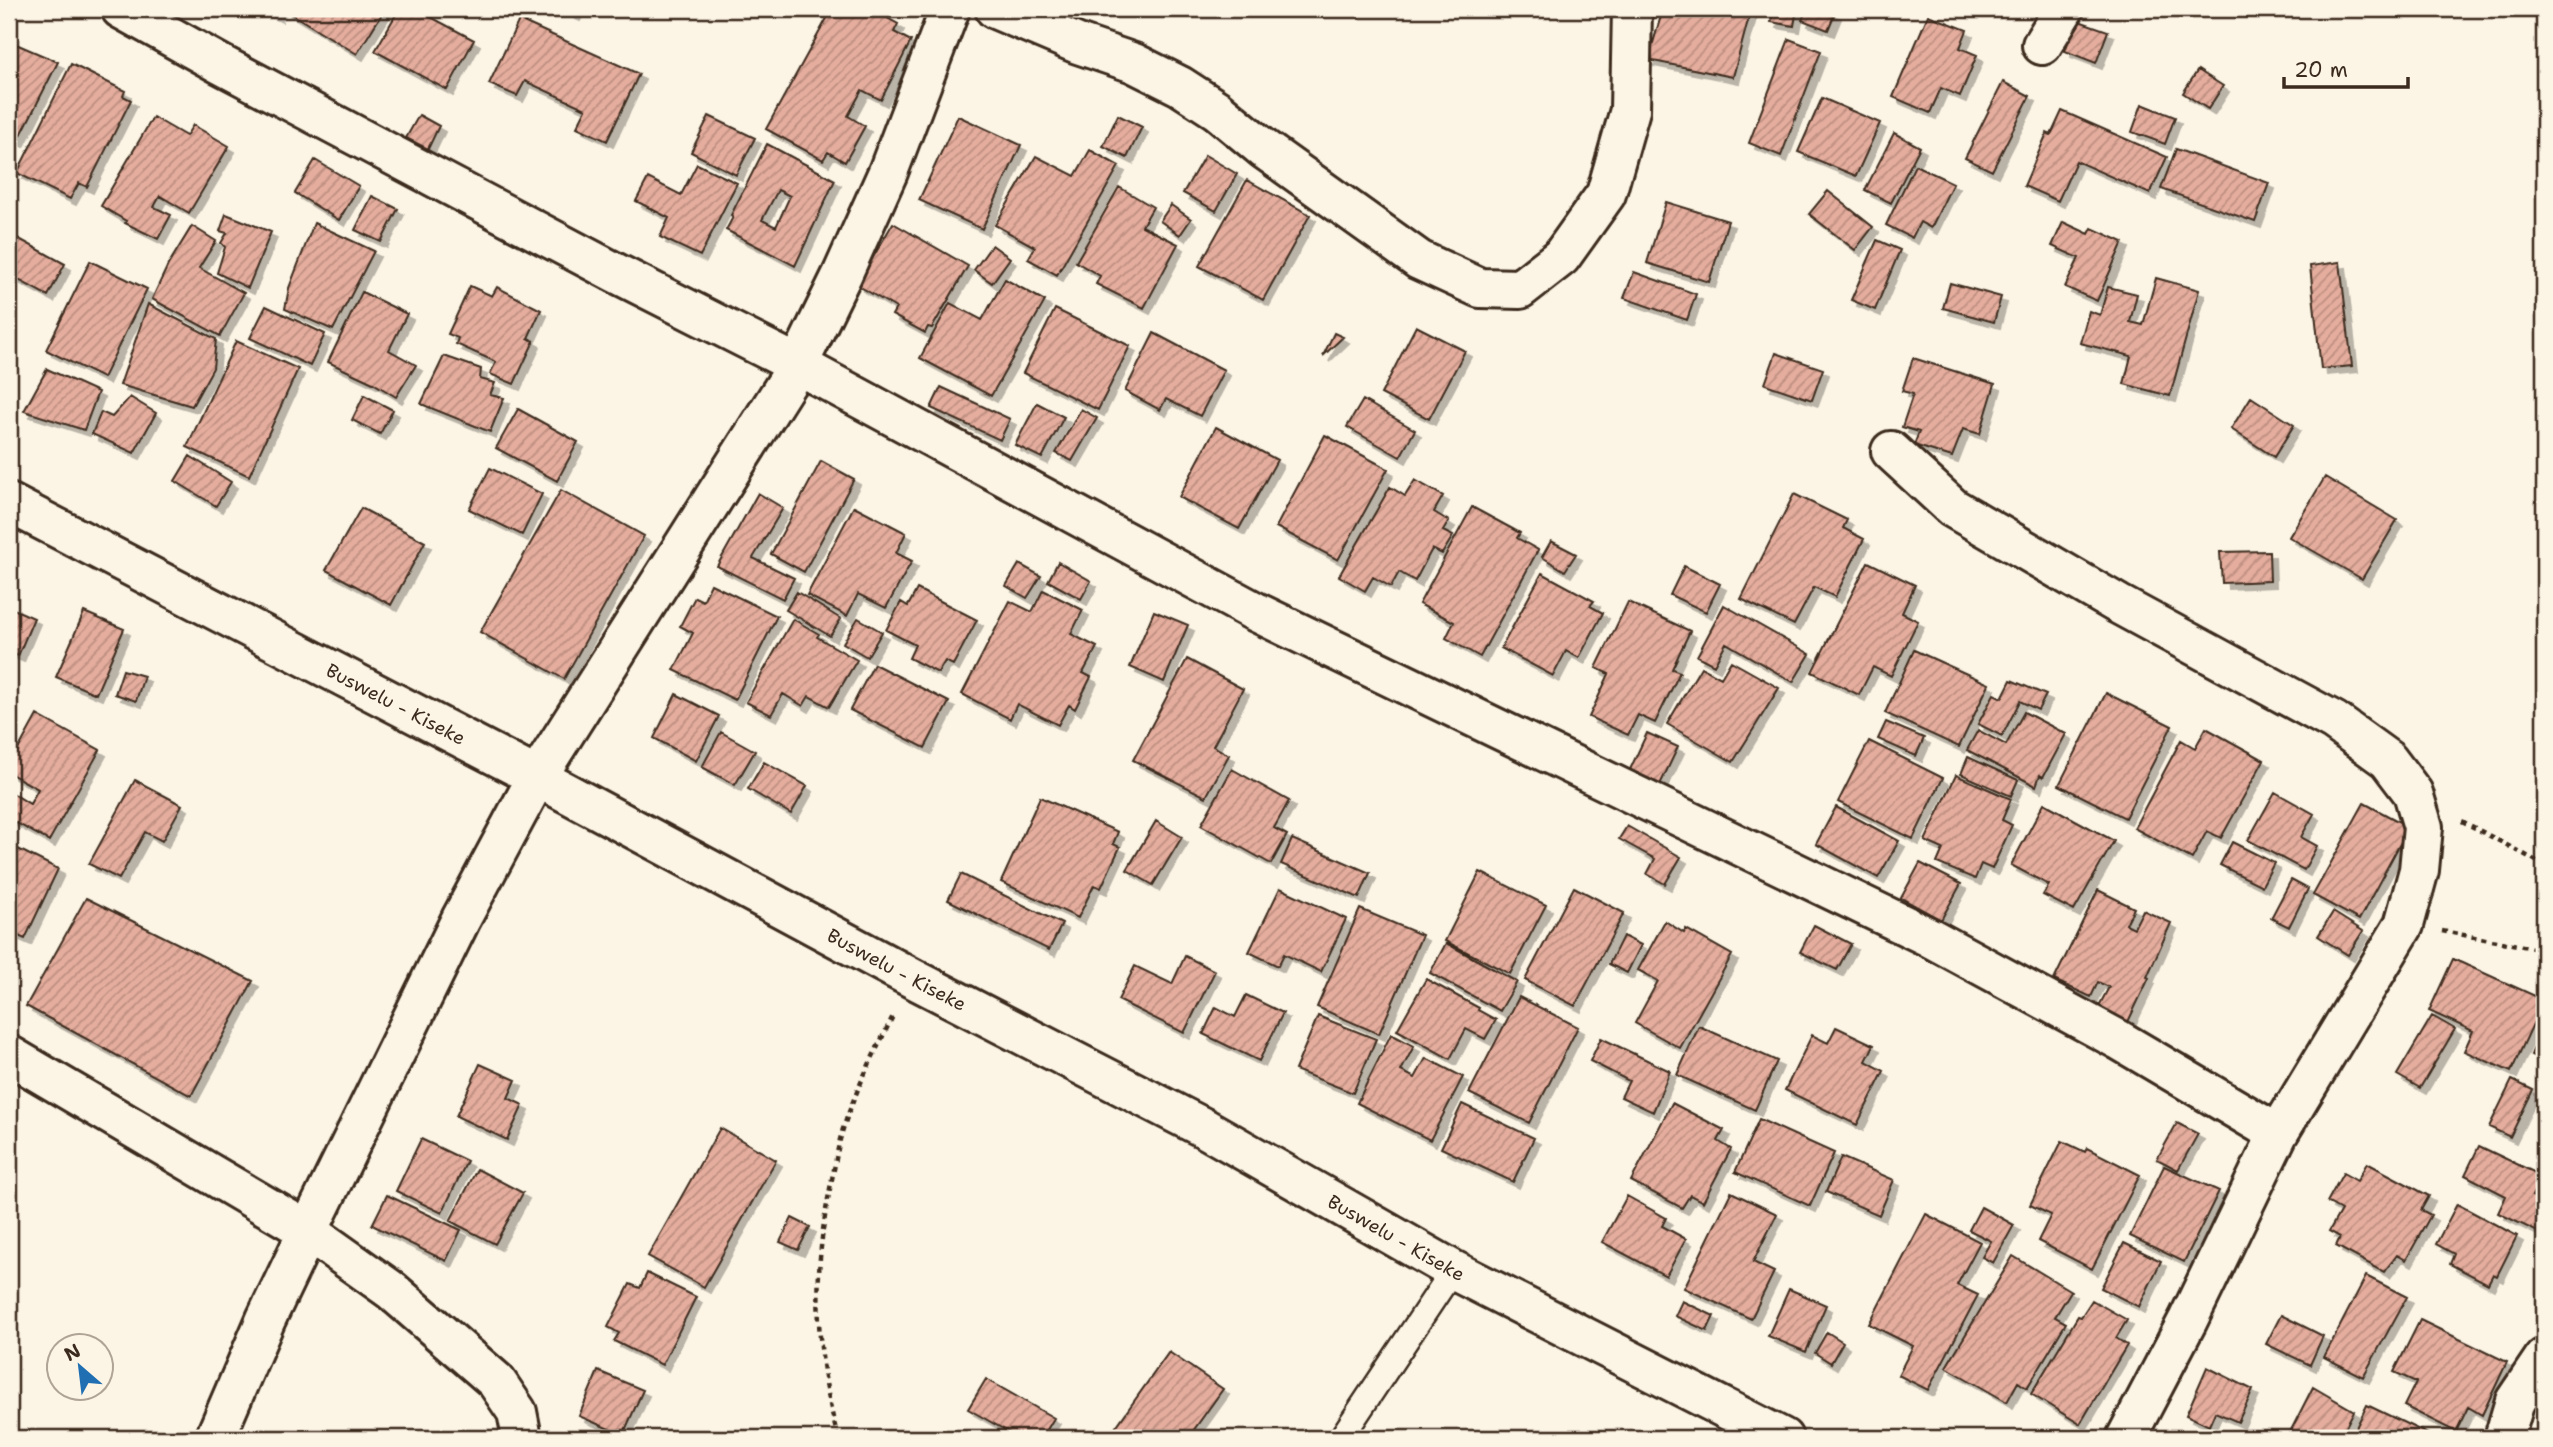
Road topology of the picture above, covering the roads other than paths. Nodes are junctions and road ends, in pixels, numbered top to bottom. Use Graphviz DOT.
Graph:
graph roads {
  1 [pos="121,9"];
  2 [pos="950,9"];
  3 [pos="995,9"];
  4 [pos="1632,9"];
  5 [pos="2064,9"];
  6 [pos="2042,45"];
  7 [pos="798,365"];
  8 [pos="1891,451"];
  9 [pos="9,503"];
  10 [pos="537,778"];
  11 [pos="9,1055"];
  12 [pos="2278,1134"];
  13 [pos="308,1230"];
  14 [pos="1454,1270"];
  15 [pos="2544,1358"];
  16 [pos="215,1438"];
  17 [pos="522,1438"];
  18 [pos="1340,1438"];
  19 [pos="1783,1438"];
  20 [pos="2126,1438"];
  21 [pos="2504,1438"];
  1 -- 7 [label="street"];
  2 -- 7 [label="street"];
  3 -- 4 [label="street"];
  5 -- 6 [label="street"];
  7 -- 10 [label="street"];
  7 -- 12 [label="street"];
  8 -- 12 [label="street"];
  9 -- 10 [label="street, Buswelu - Kiseke"];
  10 -- 13 [label="street"];
  10 -- 14 [label="street, Buswelu - Kiseke"];
  11 -- 13 [label="street"];
  12 -- 20 [label="street"];
  13 -- 16 [label="street"];
  13 -- 17 [label="street"];
  14 -- 18 [label="lane"];
  14 -- 19 [label="street, Buswelu - Kiseke"];
  15 -- 21 [label="street"];
}
